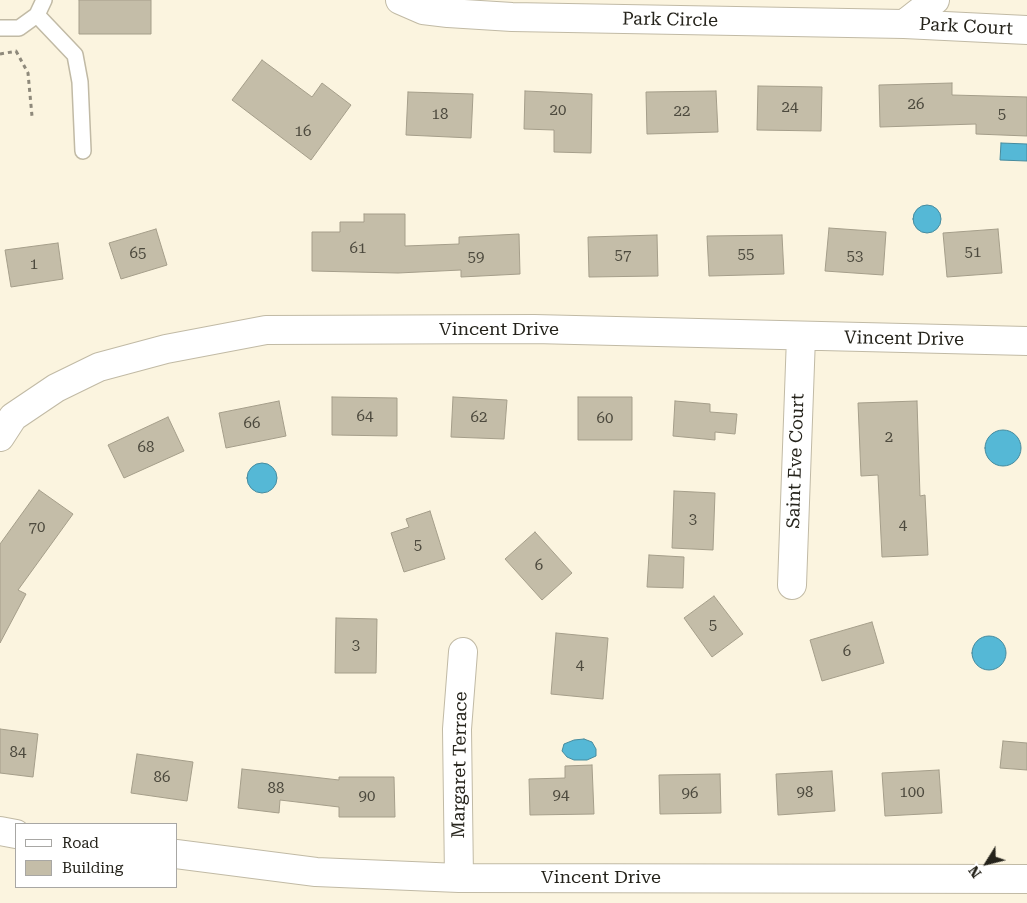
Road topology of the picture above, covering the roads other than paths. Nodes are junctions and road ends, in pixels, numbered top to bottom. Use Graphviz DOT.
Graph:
graph roads {
  1 [pos="44,0"];
  2 [pos="400,0"];
  3 [pos="935,0"];
  4 [pos="37,15"];
  5 [pos="904,24"];
  6 [pos="0,28"];
  7 [pos="1027,30"];
  8 [pos="82,151"];
  9 [pos="801,337"];
  10 [pos="1027,341"];
  11 [pos="4,419"];
  12 [pos="792,585"];
  13 [pos="463,652"];
  14 [pos="0,832"];
  15 [pos="15,834"];
  16 [pos="178,854"];
  17 [pos="459,878"];
  18 [pos="1027,878"];
  1 -- 4 [label="lane"];
  2 -- 5 [label="street, Park Circle"];
  3 -- 5 [label="street"];
  4 -- 6 [label="lane"];
  4 -- 8 [label="lane"];
  5 -- 7 [label="street, Park Court"];
  9 -- 10 [label="street, Vincent Drive"];
  9 -- 11 [label="street, Vincent Drive"];
  9 -- 12 [label="street, Saint Eve Court"];
  13 -- 17 [label="street, Margaret Terrace"];
  14 -- 15 [label="street"];
  16 -- 17 [label="street, Vincent Drive"];
  17 -- 18 [label="street, Vincent Drive"];
}
